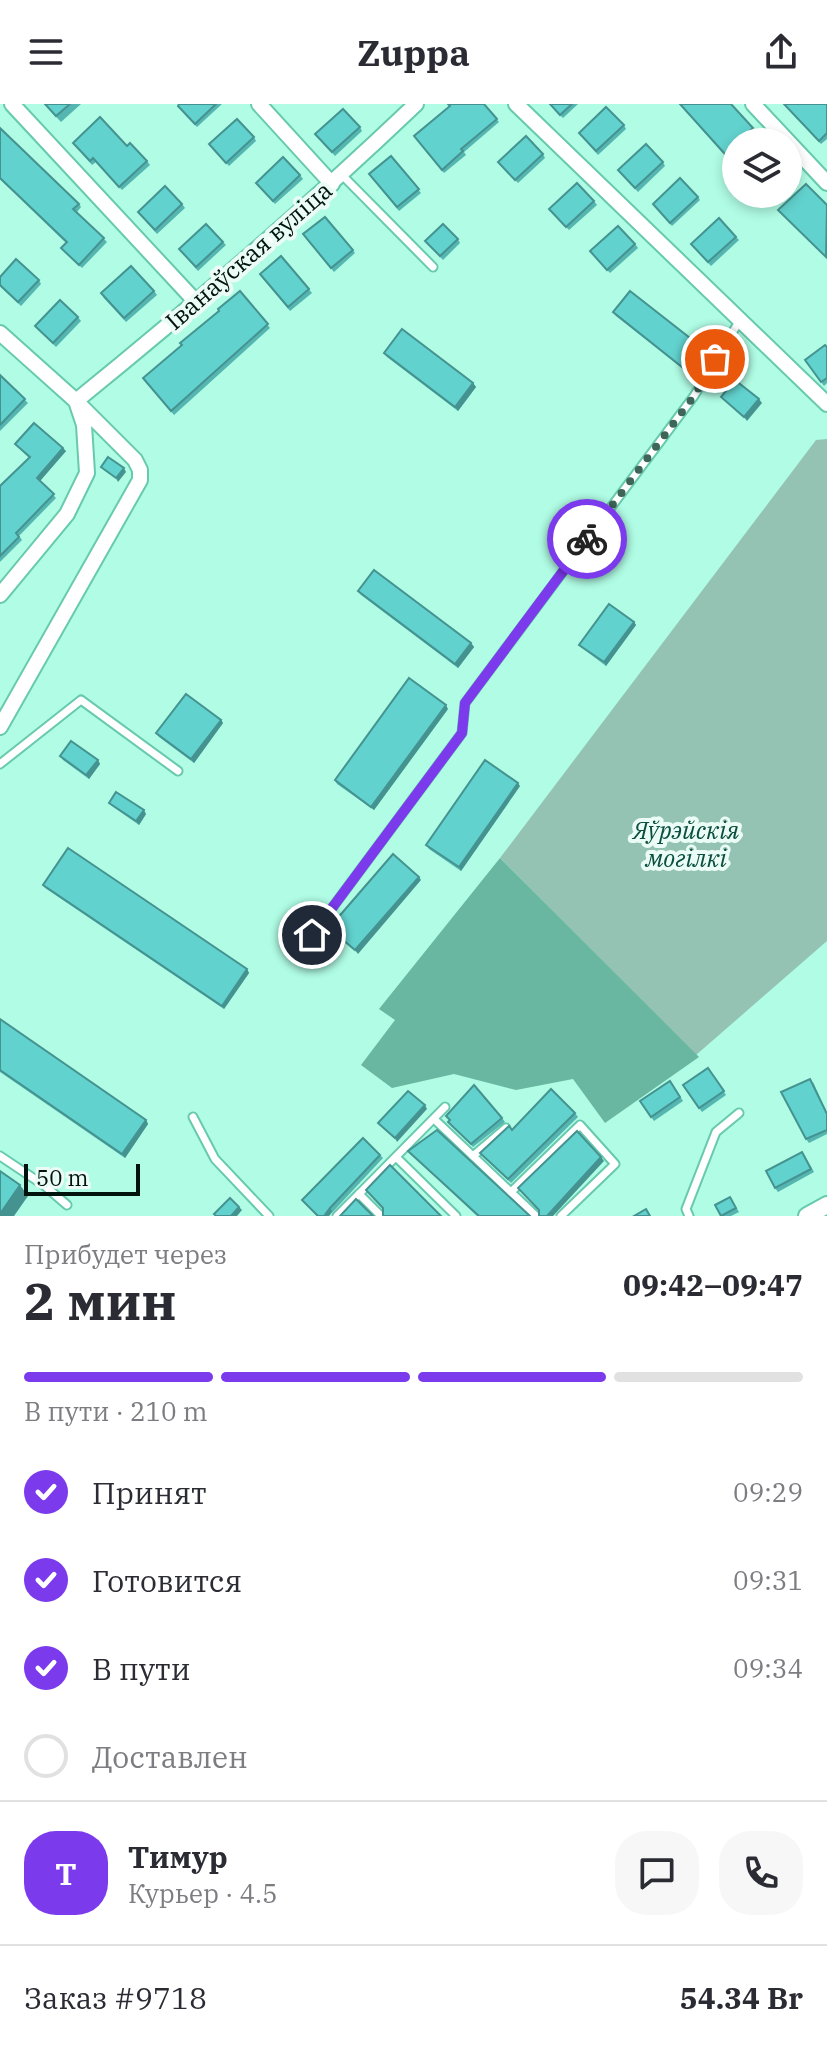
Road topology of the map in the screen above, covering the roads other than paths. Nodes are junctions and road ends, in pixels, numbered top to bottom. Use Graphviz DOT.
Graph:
graph roads {
  1 [pos="12,104"];
  2 [pos="259,104"];
  3 [pos="416,104"];
  4 [pos="516,104"];
  5 [pos="753,104"];
  6 [pos="337,179"];
  7 [pos="827,183"];
  8 [pos="433,267"];
  9 [pos="197,303"];
  10 [pos="740,320"];
  11 [pos="0,333"];
  12 [pos="76,401"];
  13 [pos="827,404"];
  14 [pos="0,595"];
  15 [pos="0,727"];
  16 [pos="0,764"];
  17 [pos="178,771"];
  18 [pos="312,935"];
  19 [pos="445,1107"];
  20 [pos="739,1113"];
  21 [pos="193,1117"];
  22 [pos="434,1119"];
  23 [pos="506,1128"];
  24 [pos="0,1156"];
  25 [pos="473,1156"];
  26 [pos="397,1158"];
  27 [pos="511,1192"];
  28 [pos="359,1194"];
  29 [pos="67,1205"];
  30 [pos="827,1205"];
  31 [pos="269,1216"];
  32 [pos="337,1216"];
  33 [pos="381,1216"];
  34 [pos="456,1216"];
  35 [pos="536,1216"];
  36 [pos="561,1216"];
  37 [pos="689,1216"];
  38 [pos="807,1216"];
  1 -- 9 [label="street"];
  2 -- 6 [label="street"];
  3 -- 6 [label="street, Іванаўская вуліца"];
  4 -- 10 [label="street"];
  5 -- 7 [label="street"];
  6 -- 8 [label="lane"];
  6 -- 9 [label="street, Іванаўская вуліца"];
  9 -- 12 [label="street, Іванаўская вуліца"];
  10 -- 13 [label="street"];
  10 -- 18 [label="lane"];
  11 -- 12 [label="street"];
  12 -- 14 [label="street"];
  12 -- 15 [label="street"];
  16 -- 17 [label="lane"];
  19 -- 22 [label="lane"];
  20 -- 37 [label="lane"];
  21 -- 31 [label="lane"];
  22 -- 25 [label="lane"];
  22 -- 26 [label="lane"];
  23 -- 25 [label="lane"];
  24 -- 29 [label="lane"];
  25 -- 27 [label="lane"];
  26 -- 28 [label="lane"];
  26 -- 34 [label="lane"];
  27 -- 35 [label="lane"];
  27 -- 36 [label="lane"];
  28 -- 32 [label="lane"];
  28 -- 33 [label="lane"];
  30 -- 38 [label="street"];
}
